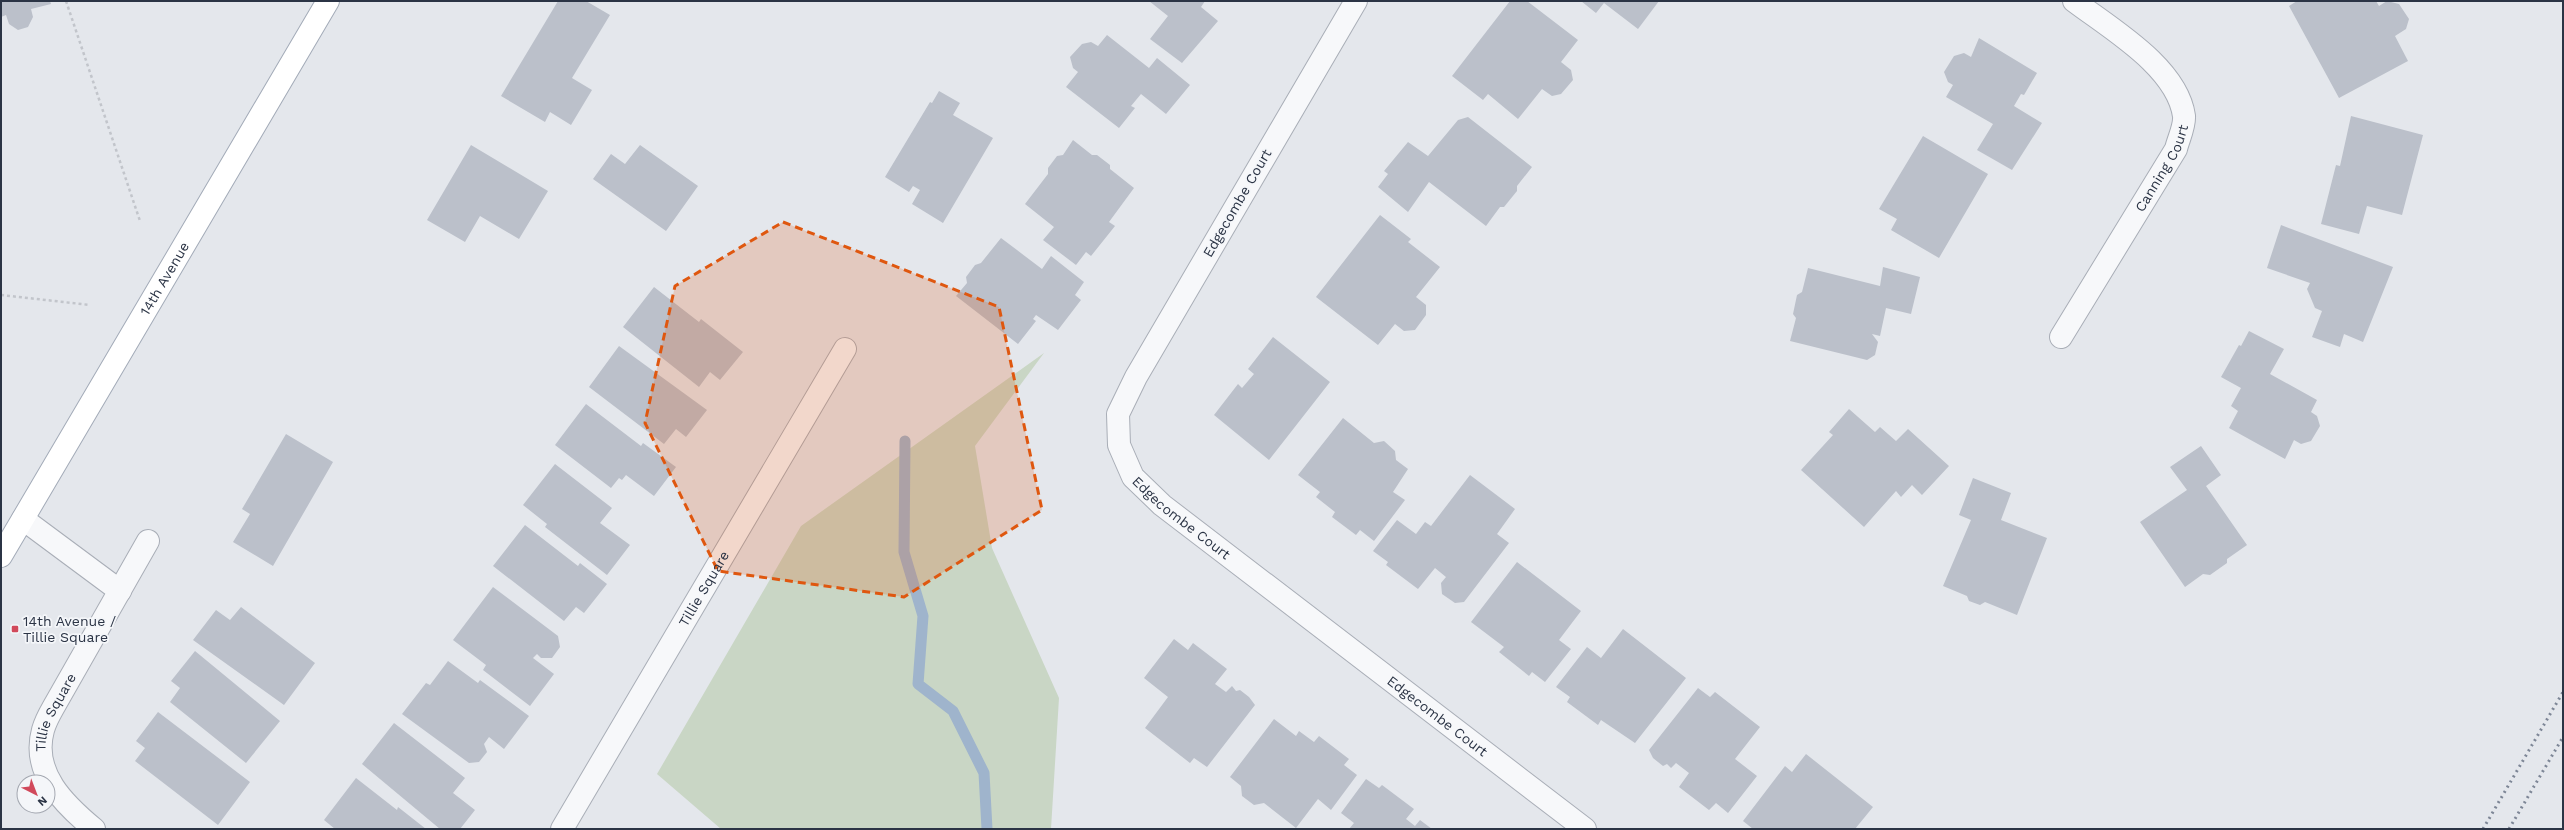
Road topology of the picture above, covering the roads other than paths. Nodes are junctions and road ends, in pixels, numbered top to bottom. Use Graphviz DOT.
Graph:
graph roads {
  1 [pos="328,1"];
  2 [pos="1356,1"];
  3 [pos="2074,1"];
  4 [pos="2062,337"];
  5 [pos="845,349"];
  6 [pos="23,519"];
  7 [pos="148,541"];
  8 [pos="1,556"];
  9 [pos="120,591"];
  10 [pos="94,829"];
  11 [pos="562,829"];
  12 [pos="1585,829"];
  1 -- 6 [label="main road, 14th Avenue"];
  2 -- 12 [label="street, Edgecombe Court"];
  3 -- 4 [label="street, Canning Court"];
  5 -- 11 [label="street, Tillie Square"];
  6 -- 8 [label="main road, 14th Avenue"];
  6 -- 9 [label="street"];
  7 -- 9 [label="street, Tillie Square"];
  9 -- 10 [label="street, Tillie Square"];
}
